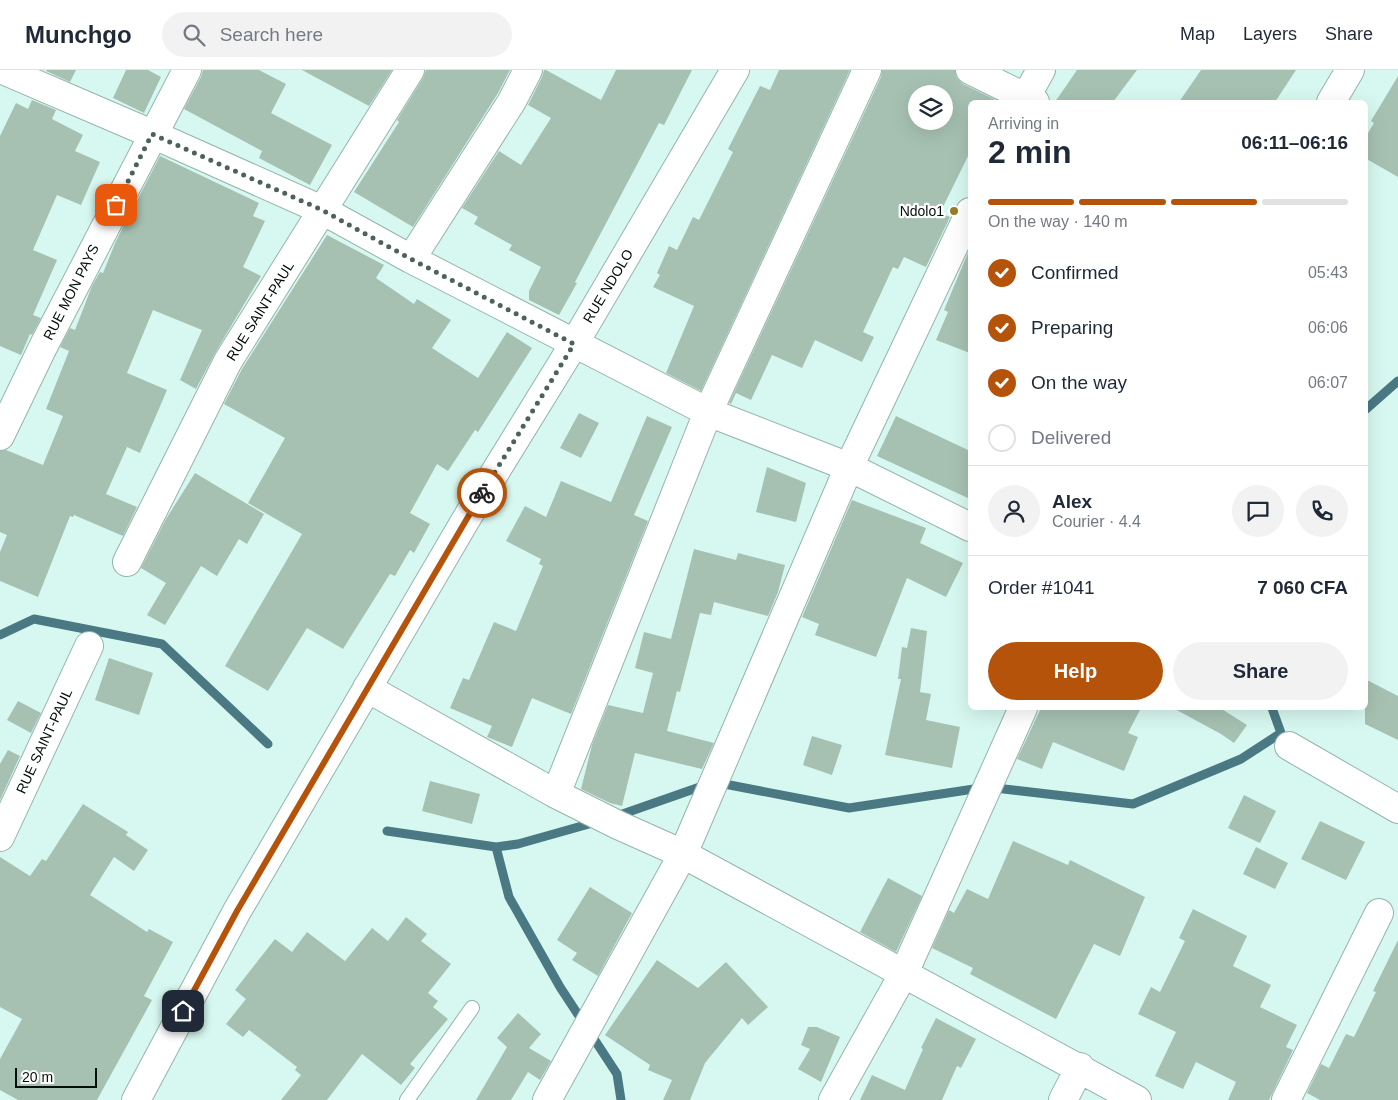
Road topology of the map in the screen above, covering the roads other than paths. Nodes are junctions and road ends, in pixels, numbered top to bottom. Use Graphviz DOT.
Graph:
graph roads {
  1 [pos="3,70"];
  2 [pos="187,70"];
  3 [pos="410,70"];
  4 [pos="528,70"];
  5 [pos="735,70"];
  6 [pos="867,70"];
  7 [pos="970,70"];
  8 [pos="1041,70"];
  9 [pos="1350,70"];
  10 [pos="1026,100"];
  11 [pos="1028,100"];
  12 [pos="1332,100"];
  13 [pos="152,134"];
  14 [pos="322,210"];
  15 [pos="968,216"];
  16 [pos="411,259"];
  17 [pos="574,344"];
  18 [pos="708,412"];
  19 [pos="0,436"];
  20 [pos="849,467"];
  21 [pos="968,525"];
  22 [pos="127,562"];
  23 [pos="88,646"];
  24 [pos="367,688"];
  25 [pos="1022,710"];
  26 [pos="1290,746"];
  27 [pos="556,794"];
  28 [pos="1398,809"];
  29 [pos="0,836"];
  30 [pos="683,854"];
  31 [pos="1380,913"];
  32 [pos="904,973"];
  33 [pos="472,1008"];
  34 [pos="1080,1068"];
  35 [pos="136,1100"];
  36 [pos="407,1100"];
  37 [pos="547,1100"];
  38 [pos="833,1100"];
  39 [pos="1063,1100"];
  40 [pos="1137,1100"];
  41 [pos="1286,1100"];
  1 -- 13 [label="street"];
  2 -- 13 [label="street, RUE MON PAYS"];
  3 -- 14 [label="street, RUE SAINT-PAUL"];
  4 -- 16 [label="street"];
  5 -- 17 [label="street, RUE NDOLO"];
  6 -- 18 [label="street"];
  7 -- 10 [label="street"];
  8 -- 11 [label="street"];
  9 -- 12 [label="street"];
  13 -- 14 [label="street"];
  13 -- 19 [label="street, RUE MON PAYS"];
  14 -- 16 [label="street"];
  14 -- 22 [label="street, RUE SAINT-PAUL"];
  15 -- 20 [label="street"];
  16 -- 17 [label="street"];
  17 -- 18 [label="street"];
  17 -- 24 [label="street, RUE NDOLO"];
  18 -- 20 [label="street"];
  18 -- 27 [label="street"];
  20 -- 21 [label="street"];
  20 -- 30 [label="street"];
  23 -- 29 [label="street, RUE SAINT-PAUL"];
  24 -- 27 [label="street"];
  24 -- 35 [label="street, RUE NDOLO"];
  25 -- 32 [label="street"];
  26 -- 28 [label="street"];
  27 -- 30 [label="street"];
  30 -- 32 [label="street"];
  30 -- 37 [label="street"];
  31 -- 41 [label="street"];
  32 -- 34 [label="street"];
  32 -- 38 [label="street"];
  33 -- 36 [label="lane"];
  34 -- 39 [label="street"];
  34 -- 40 [label="street"];
}
